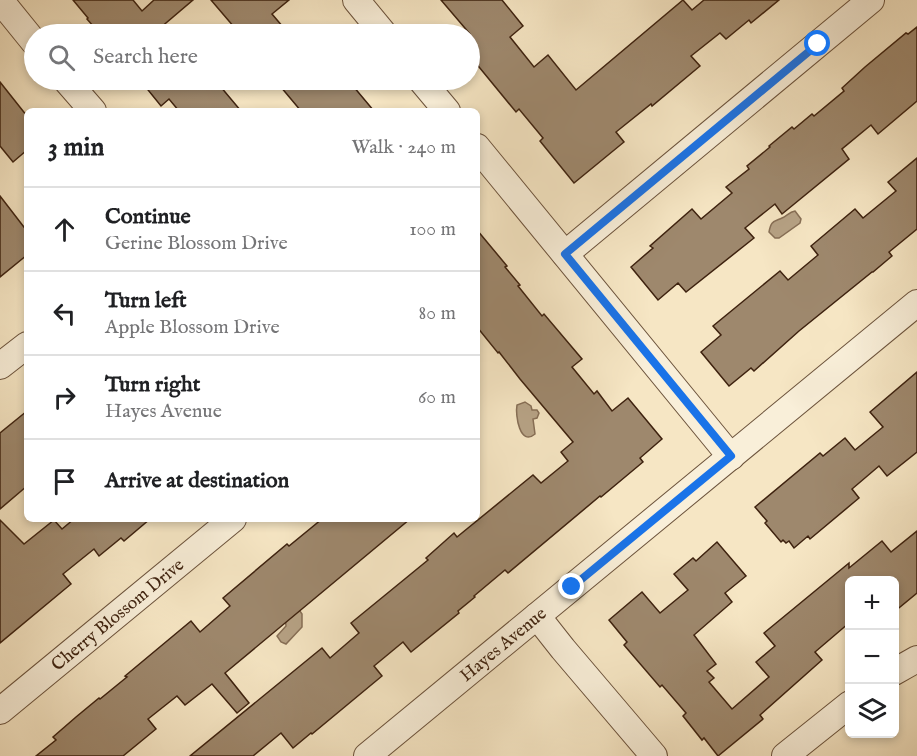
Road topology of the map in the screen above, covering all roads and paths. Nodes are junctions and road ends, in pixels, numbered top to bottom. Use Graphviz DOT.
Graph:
graph roads {
  1 [pos="0,0"];
  2 [pos="356,0"];
  3 [pos="871,0"];
  4 [pos="376,24"];
  5 [pos="24,30"];
  6 [pos="75,90"];
  7 [pos="429,90"];
  8 [pos="90,108"];
  9 [pos="444,108"];
  10 [pos="480,151"];
  11 [pos="565,254"];
  12 [pos="917,303"];
  13 [pos="24,347"];
  14 [pos="0,366"];
  15 [pos="731,456"];
  16 [pos="229,522"];
  17 [pos="537,616"];
  18 [pos="917,659"];
  19 [pos="899,669"];
  20 [pos="845,707"];
  21 [pos="0,711"];
  22 [pos="367,756"];
  23 [pos="654,756"];
  24 [pos="786,756"];
  1 -- 5 [label="street"];
  2 -- 4 [label="street"];
  3 -- 11 [label="street"];
  6 -- 8 [label="street"];
  7 -- 9 [label="street"];
  10 -- 11 [label="street"];
  11 -- 15 [label="street"];
  12 -- 15 [label="street, Hayes Avenue"];
  13 -- 14 [label="street"];
  15 -- 17 [label="street, Hayes Avenue"];
  16 -- 21 [label="street, Cherry Blossom Drive"];
  17 -- 22 [label="street, Hayes Avenue"];
  17 -- 23 [label="street"];
  18 -- 19 [label="street"];
  20 -- 24 [label="street"];
}
